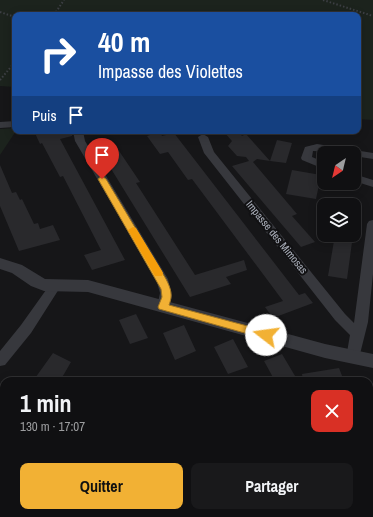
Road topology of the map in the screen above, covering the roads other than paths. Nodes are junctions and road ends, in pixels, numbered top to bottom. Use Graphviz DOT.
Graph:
graph roads {
  1 [pos="12,124"];
  2 [pos="0,125"];
  3 [pos="79,134"];
  4 [pos="203,137"];
  5 [pos="317,147"];
  6 [pos="361,154"];
  7 [pos="373,156"];
  8 [pos="317,163"];
  9 [pos="361,180"];
  10 [pos="373,184"];
  11 [pos="373,224"];
  12 [pos="0,263"];
  13 [pos="55,286"];
  14 [pos="163,307"];
  15 [pos="357,333"];
  16 [pos="352,358"];
  17 [pos="0,361"];
  18 [pos="373,361"];
  1 -- 2 [label="street"];
  3 -- 14 [label="street"];
  4 -- 15 [label="street, Impasse des Mimosas"];
  5 -- 8 [label="street"];
  6 -- 7 [label="street"];
  9 -- 10 [label="street"];
  11 -- 15 [label="street"];
  12 -- 13 [label="street"];
  13 -- 14 [label="street"];
  13 -- 17 [label="street"];
  14 -- 16 [label="street"];
  15 -- 16 [label="street"];
  16 -- 18 [label="street"];
}
